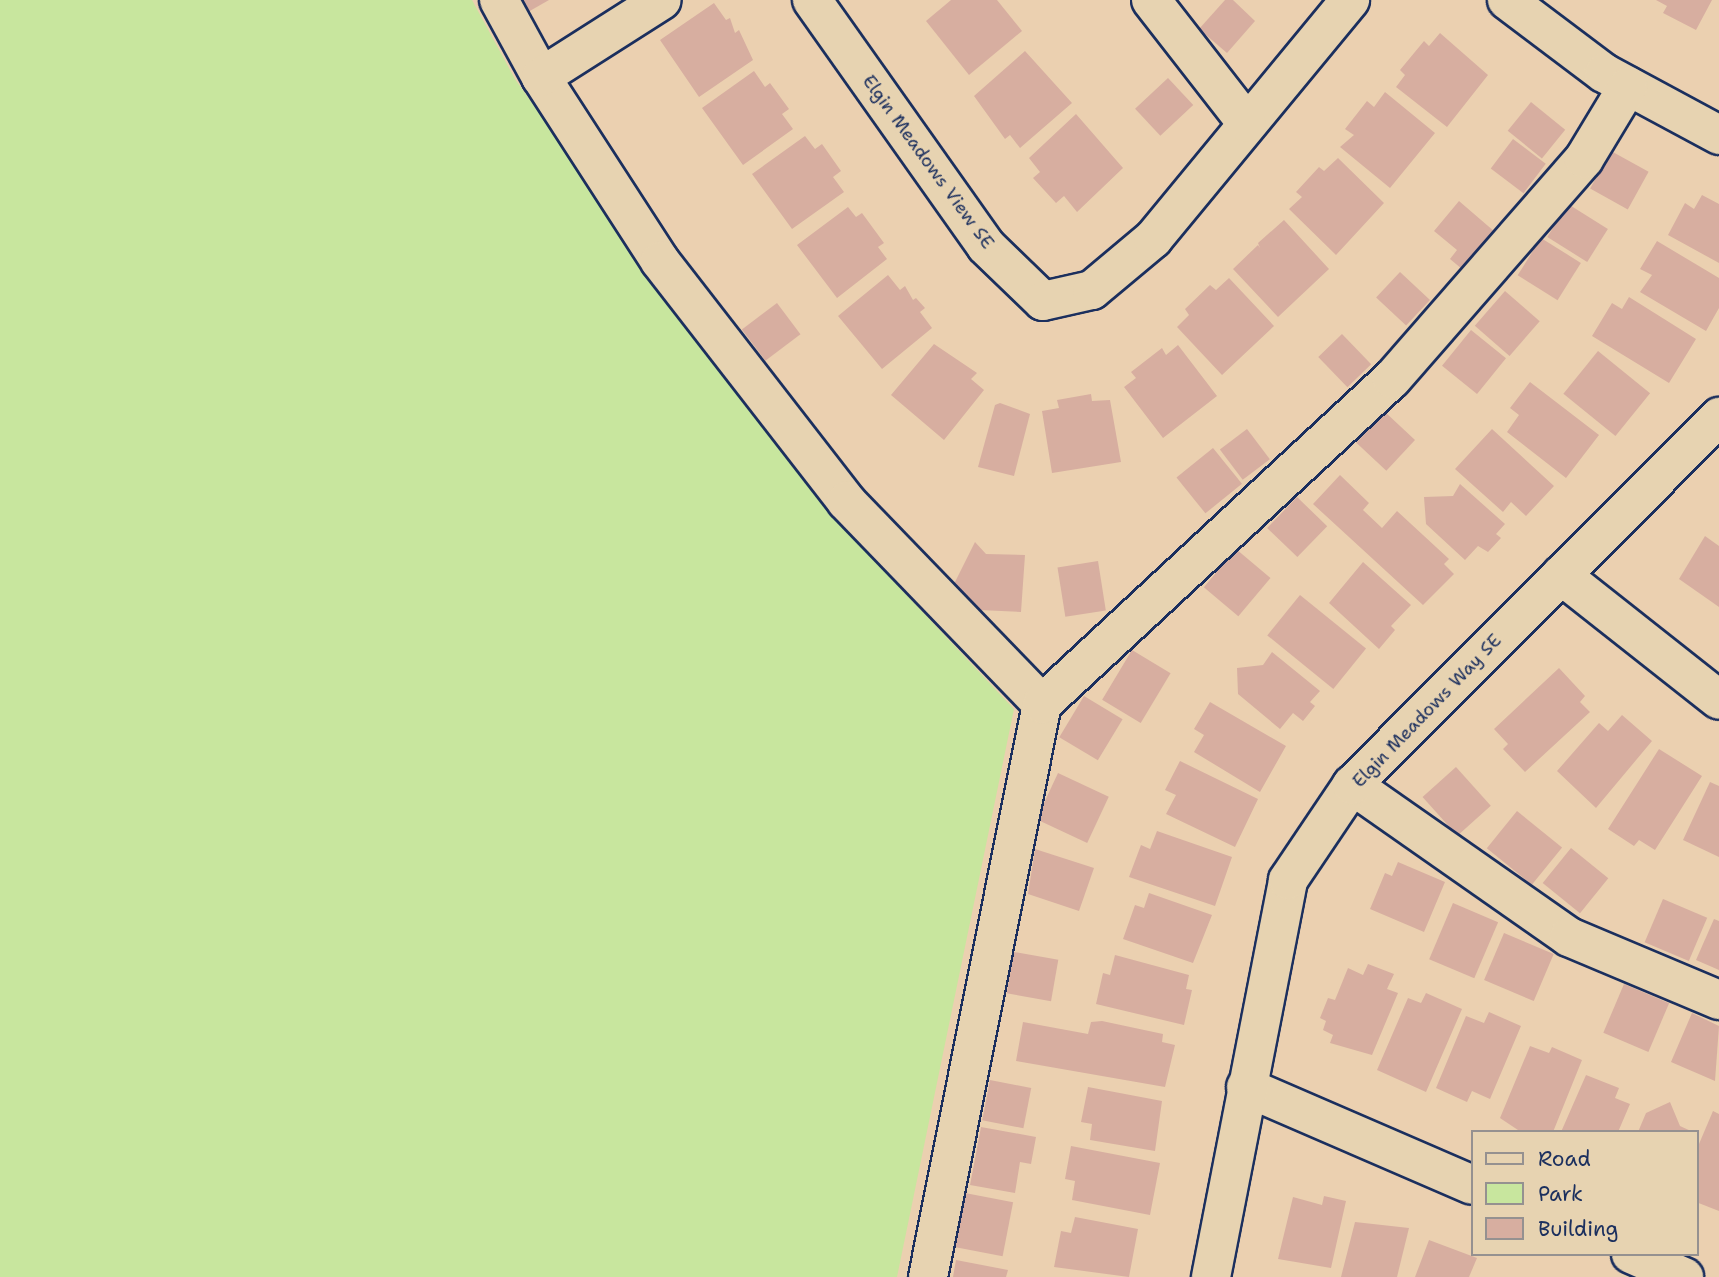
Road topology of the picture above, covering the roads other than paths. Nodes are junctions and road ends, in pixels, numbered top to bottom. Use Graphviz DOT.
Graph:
graph roads {
  1 [pos="499,0"];
  2 [pos="662,0"];
  3 [pos="812,0"];
  4 [pos="1151,0"];
  5 [pos="1350,0"];
  6 [pos="1507,0"];
  7 [pos="541,77"];
  8 [pos="1628,86"];
  9 [pos="1246,122"];
  10 [pos="1719,135"];
  11 [pos="1719,417"];
  12 [pos="1561,575"];
  13 [pos="1719,700"];
  14 [pos="1042,704"];
  15 [pos="1352,785"];
  16 [pos="1719,1000"];
  17 [pos="1246,1087"];
  18 [pos="1470,1184"];
  19 [pos="1636,1256"];
  20 [pos="929,1277"];
  21 [pos="1211,1277"];
  22 [pos="1685,1277"];
  1 -- 7 [label="street"];
  2 -- 7 [label="street"];
  3 -- 9 [label="street, Elgin Meadows View SE"];
  4 -- 9 [label="street"];
  5 -- 9 [label="street, Elgin Meadows View SE"];
  6 -- 8 [label="street"];
  7 -- 14 [label="street"];
  8 -- 10 [label="street"];
  8 -- 14 [label="street"];
  11 -- 12 [label="street, Elgin Meadows Way SE"];
  12 -- 13 [label="street"];
  12 -- 15 [label="street, Elgin Meadows Way SE"];
  14 -- 20 [label="street"];
  15 -- 16 [label="street"];
  15 -- 17 [label="street, Elgin Meadows Way SE"];
  17 -- 18 [label="street"];
  17 -- 21 [label="street, Elgin Meadows Way SE"];
  19 -- 22 [label="street"];
}
